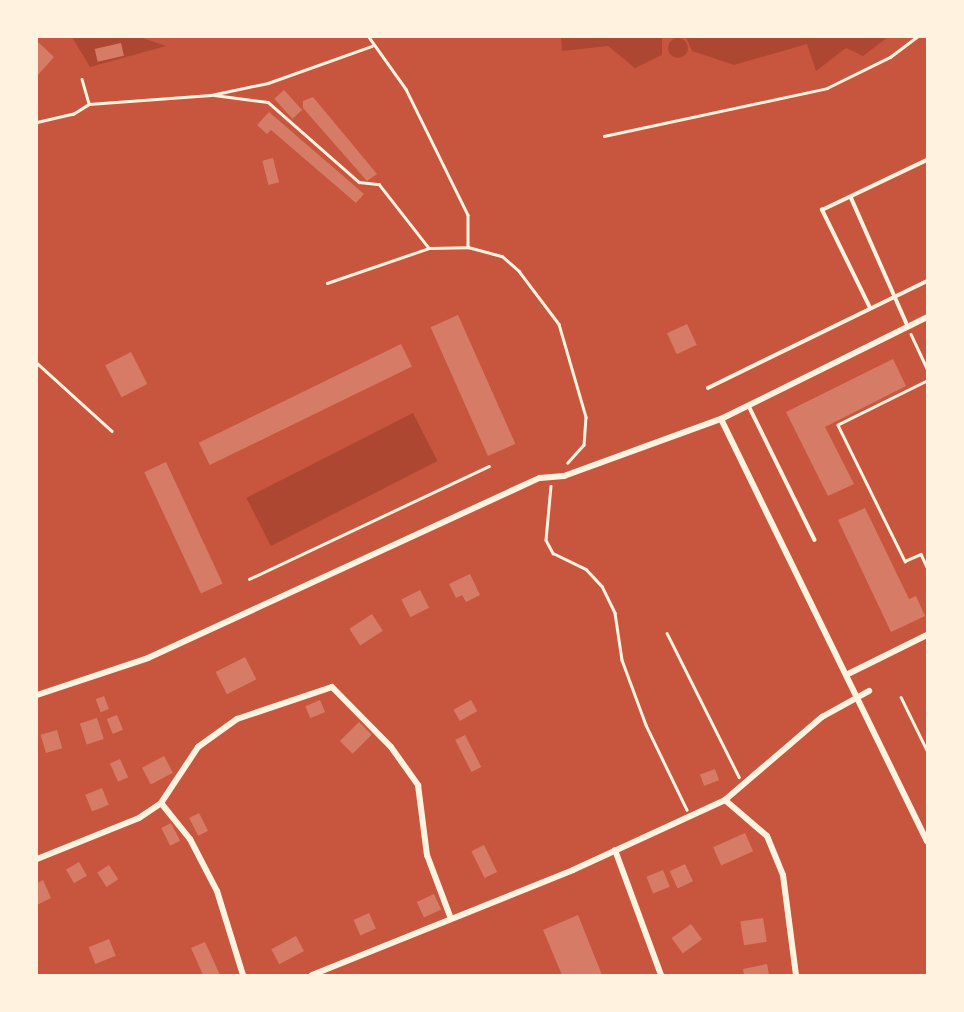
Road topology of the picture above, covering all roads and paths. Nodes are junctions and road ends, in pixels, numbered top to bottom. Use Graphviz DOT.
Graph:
graph roads {
  1 [pos="369,37"];
  2 [pos="917,37"];
  3 [pos="373,46"];
  4 [pos="82,79"];
  5 [pos="211,95"];
  6 [pos="89,104"];
  7 [pos="37,122"];
  8 [pos="604,136"];
  9 [pos="927,160"];
  10 [pos="851,197"];
  11 [pos="468,247"];
  12 [pos="429,248"];
  13 [pos="927,281"];
  14 [pos="327,283"];
  15 [pos="895,297"];
  16 [pos="870,309"];
  17 [pos="927,317"];
  18 [pos="908,326"];
  19 [pos="37,363"];
  20 [pos="927,369"];
  21 [pos="927,381"];
  22 [pos="708,388"];
  23 [pos="749,406"];
  24 [pos="721,419"];
  25 [pos="112,431"];
  26 [pos="489,466"];
  27 [pos="563,466"];
  28 [pos="540,478"];
  29 [pos="816,540"];
  30 [pos="927,567"];
  31 [pos="249,579"];
  32 [pos="667,633"];
  33 [pos="927,635"];
  34 [pos="848,674"];
  35 [pos="869,691"];
  36 [pos="37,695"];
  37 [pos="858,696"];
  38 [pos="901,697"];
  39 [pos="927,750"];
  40 [pos="744,786"];
  41 [pos="725,800"];
  42 [pos="161,803"];
  43 [pos="690,816"];
  44 [pos="927,842"];
  45 [pos="615,850"];
  46 [pos="37,859"];
  47 [pos="452,919"];
  48 [pos="243,975"];
  49 [pos="312,975"];
  50 [pos="661,975"];
  51 [pos="796,975"];
  1 -- 3 [label="path"];
  2 -- 8 [label="path"];
  3 -- 5 [label="path"];
  3 -- 11 [label="path"];
  4 -- 6 [label="path"];
  5 -- 6 [label="path"];
  5 -- 12 [label="path"];
  6 -- 7 [label="path"];
  9 -- 10 [label="lane"];
  10 -- 15 [label="lane"];
  10 -- 16 [label="lane"];
  11 -- 12 [label="path"];
  11 -- 27 [label="path"];
  12 -- 14 [label="path"];
  13 -- 15 [label="lane"];
  15 -- 16 [label="lane"];
  15 -- 18 [label="lane"];
  16 -- 22 [label="lane"];
  17 -- 18 [label="street"];
  18 -- 20 [label="path"];
  18 -- 23 [label="street"];
  19 -- 25 [label="path"];
  21 -- 30 [label="path"];
  23 -- 24 [label="street"];
  23 -- 29 [label="lane"];
  24 -- 28 [label="street"];
  24 -- 34 [label="street"];
  26 -- 31 [label="path"];
  28 -- 36 [label="street"];
  28 -- 43 [label="path"];
  32 -- 40 [label="path"];
  33 -- 34 [label="street"];
  34 -- 37 [label="street"];
  35 -- 37 [label="street"];
  37 -- 40 [label="street"];
  37 -- 44 [label="street"];
  38 -- 39 [label="path"];
  40 -- 41 [label="street"];
  41 -- 43 [label="street"];
  41 -- 51 [label="street"];
  42 -- 46 [label="street"];
  42 -- 47 [label="street"];
  42 -- 48 [label="street"];
  43 -- 45 [label="street"];
  45 -- 47 [label="street"];
  45 -- 50 [label="street"];
  47 -- 49 [label="street"];
}
